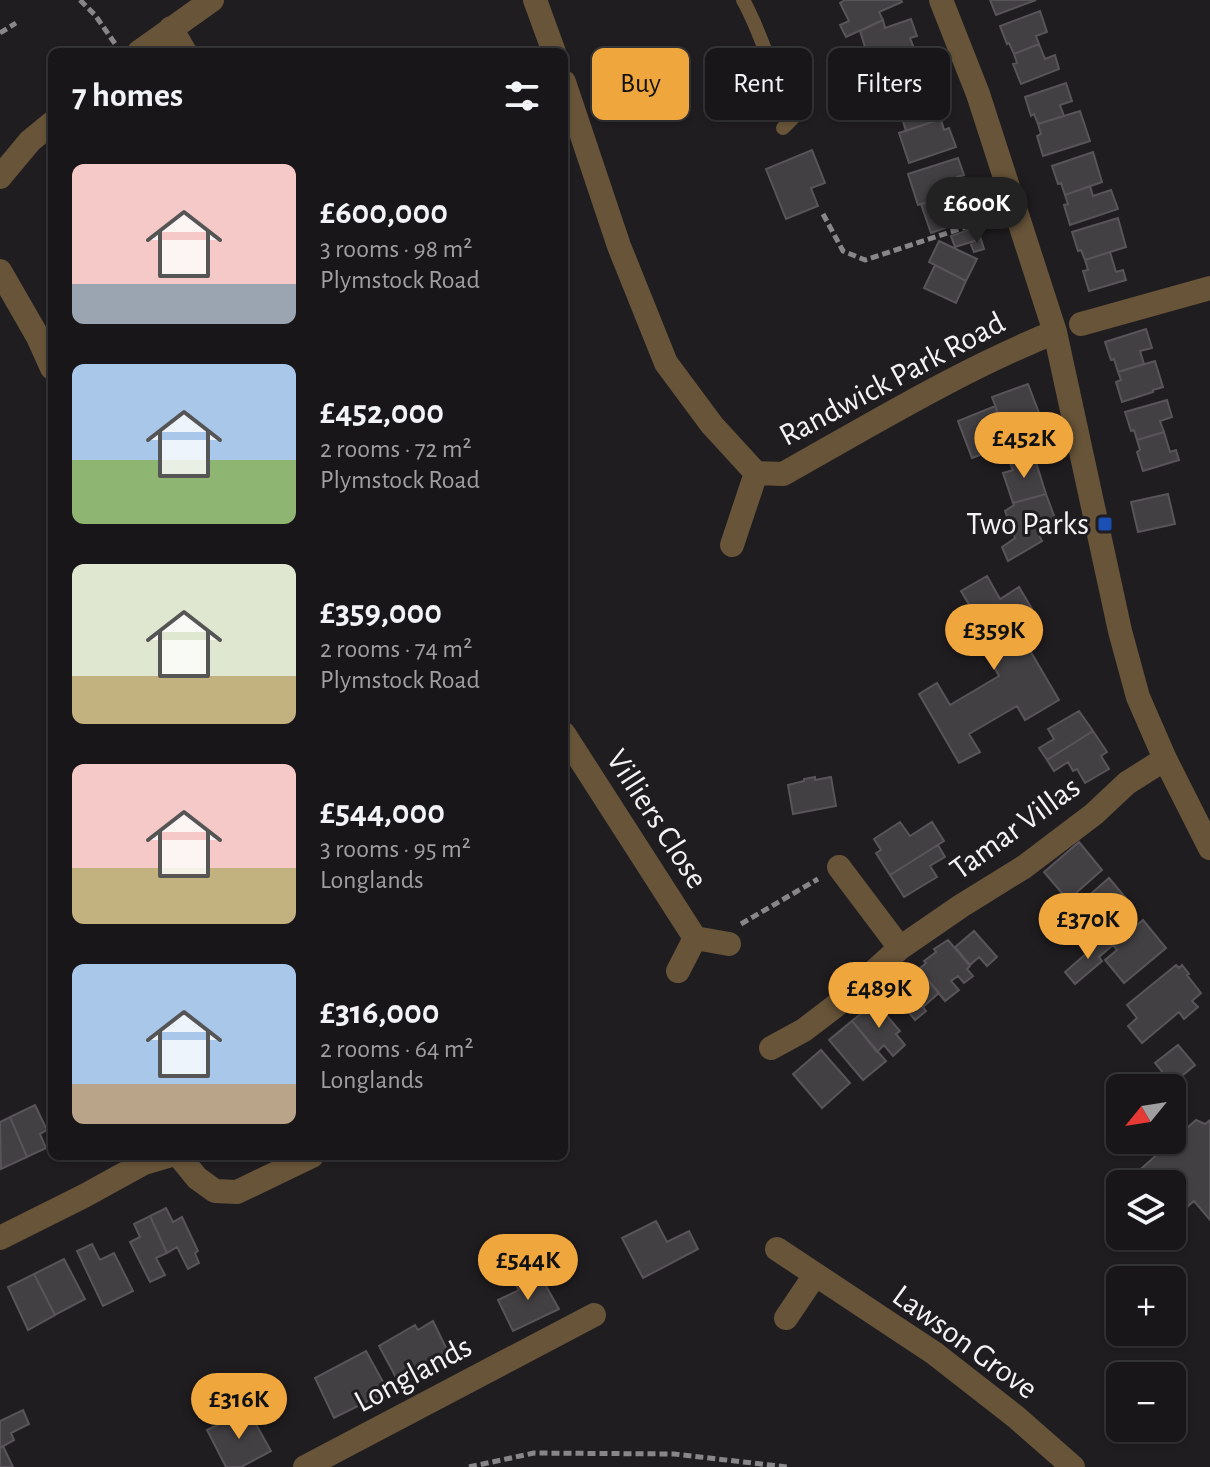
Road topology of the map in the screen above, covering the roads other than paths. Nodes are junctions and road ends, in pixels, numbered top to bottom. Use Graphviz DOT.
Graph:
graph roads {
  1 [pos="212,0"];
  2 [pos="535,0"];
  3 [pos="743,0"];
  4 [pos="941,0"];
  5 [pos="171,28"];
  6 [pos="144,48"];
  7 [pos="183,48"];
  8 [pos="553,48"];
  9 [pos="568,94"];
  10 [pos="48,126"];
  11 [pos="783,128"];
  12 [pos="1,175"];
  13 [pos="0,271"];
  14 [pos="1210,288"];
  15 [pos="1081,324"];
  16 [pos="1055,332"];
  17 [pos="48,359"];
  18 [pos="756,473"];
  19 [pos="732,545"];
  20 [pos="568,740"];
  21 [pos="1165,759"];
  22 [pos="1210,848"];
  23 [pos="839,867"];
  24 [pos="900,948"];
  25 [pos="678,971"];
  26 [pos="771,1048"];
  27 [pos="154,1160"];
  28 [pos="182,1160"];
  29 [pos="304,1160"];
  30 [pos="0,1238"];
  31 [pos="777,1249"];
  32 [pos="815,1275"];
  33 [pos="594,1315"];
  34 [pos="786,1318"];
  35 [pos="305,1467"];
  36 [pos="1073,1467"];
  1 -- 5 [label="street"];
  2 -- 8 [label="street"];
  3 -- 11 [label="lane"];
  4 -- 16 [label="street"];
  5 -- 6 [label="street"];
  5 -- 7 [label="street"];
  9 -- 18 [label="street, Randwick Park Road"];
  10 -- 12 [label="street"];
  13 -- 17 [label="street"];
  14 -- 15 [label="street"];
  16 -- 18 [label="street, Randwick Park Road"];
  16 -- 21 [label="street"];
  18 -- 19 [label="street, Randwick Park Road"];
  20 -- 25 [label="street, Villiers Close"];
  21 -- 22 [label="street"];
  21 -- 24 [label="street, Tamar Villas"];
  23 -- 24 [label="street"];
  24 -- 26 [label="street, Tamar Villas"];
  27 -- 30 [label="street"];
  28 -- 29 [label="street"];
  31 -- 32 [label="street, Lawson Grove"];
  32 -- 34 [label="street"];
  32 -- 36 [label="street, Lawson Grove"];
  33 -- 35 [label="street, Longlands"];
}
